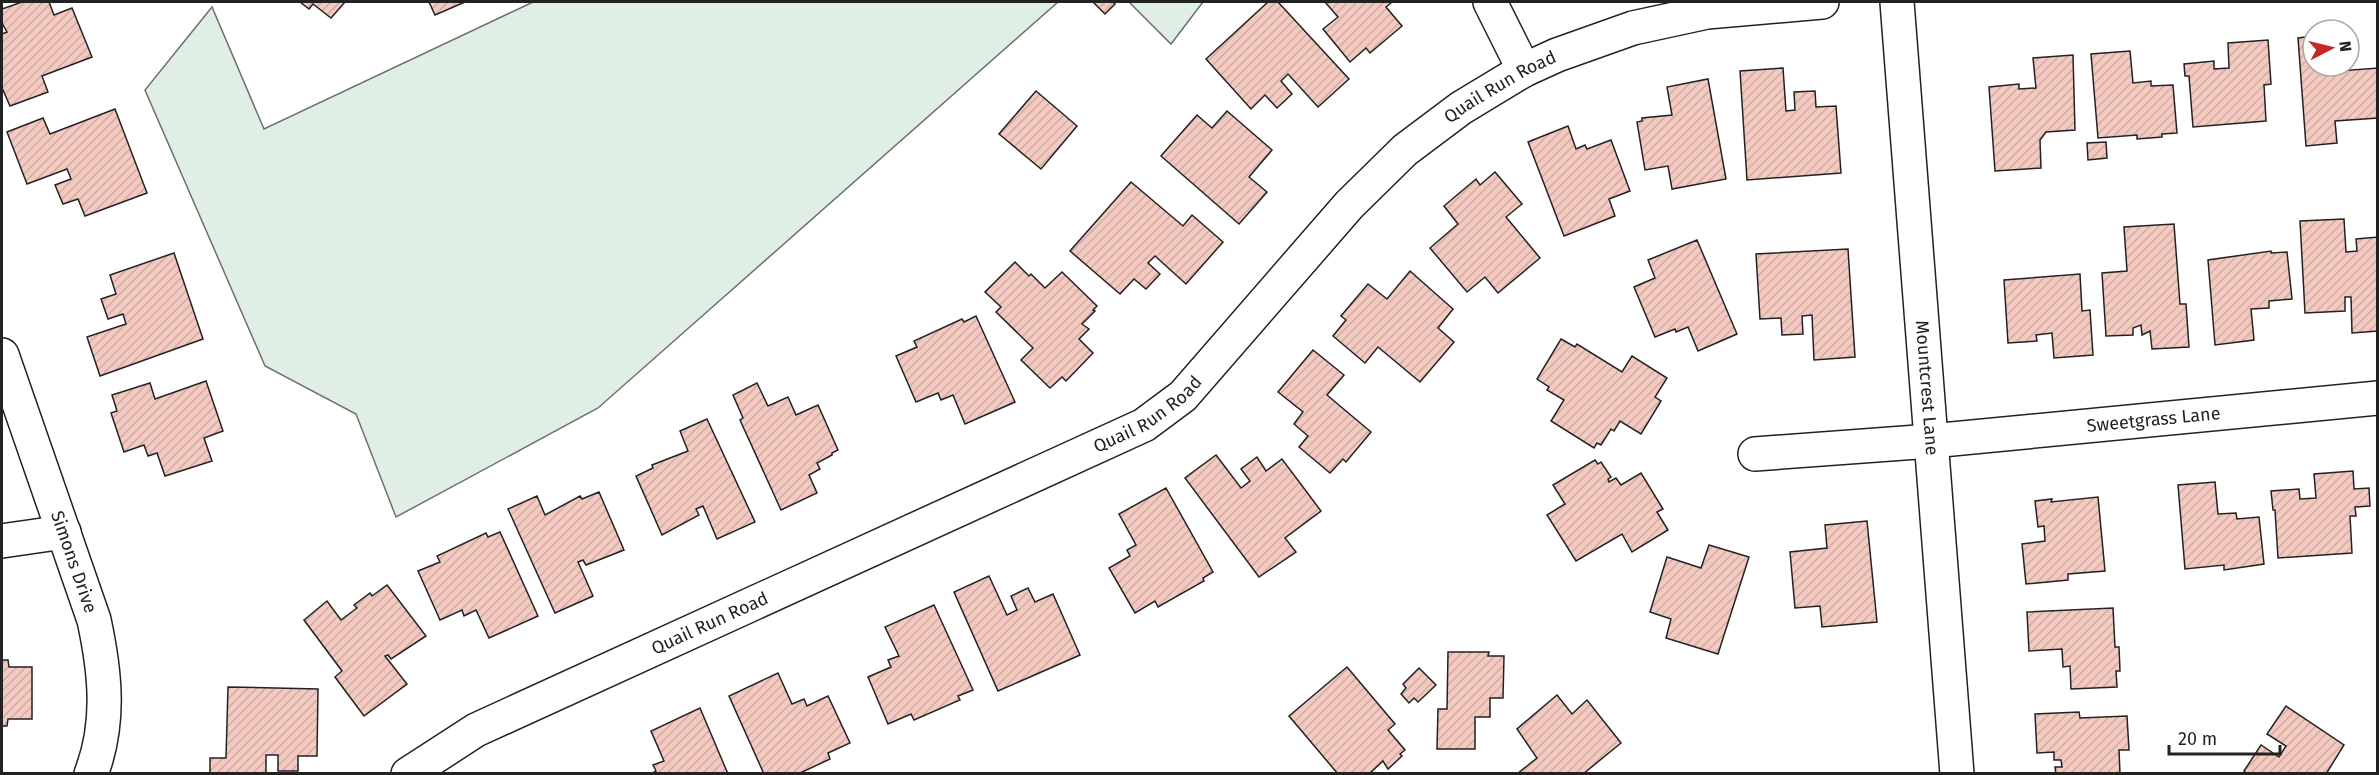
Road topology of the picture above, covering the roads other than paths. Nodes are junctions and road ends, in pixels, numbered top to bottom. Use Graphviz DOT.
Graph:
graph roads {
  1 [pos="1490,2"];
  2 [pos="1822,2"];
  3 [pos="1897,2"];
  4 [pos="1524,70"];
  5 [pos="2,355"];
  6 [pos="2378,398"];
  7 [pos="1931,441"];
  8 [pos="1755,454"];
  9 [pos="64,532"];
  10 [pos="2,541"];
  11 [pos="91,774"];
  12 [pos="408,774"];
  13 [pos="1957,774"];
  1 -- 4 [label="street"];
  2 -- 4 [label="street, Quail Run Road"];
  3 -- 7 [label="street, Mountcrest Lane"];
  4 -- 12 [label="street, Quail Run Road"];
  5 -- 9 [label="street, Simons Drive"];
  6 -- 7 [label="street, Sweetgrass Lane"];
  7 -- 8 [label="street, Sweetgrass Lane"];
  7 -- 13 [label="street, Mountcrest Lane"];
  9 -- 10 [label="street"];
  9 -- 11 [label="street, Simons Drive"];
}
